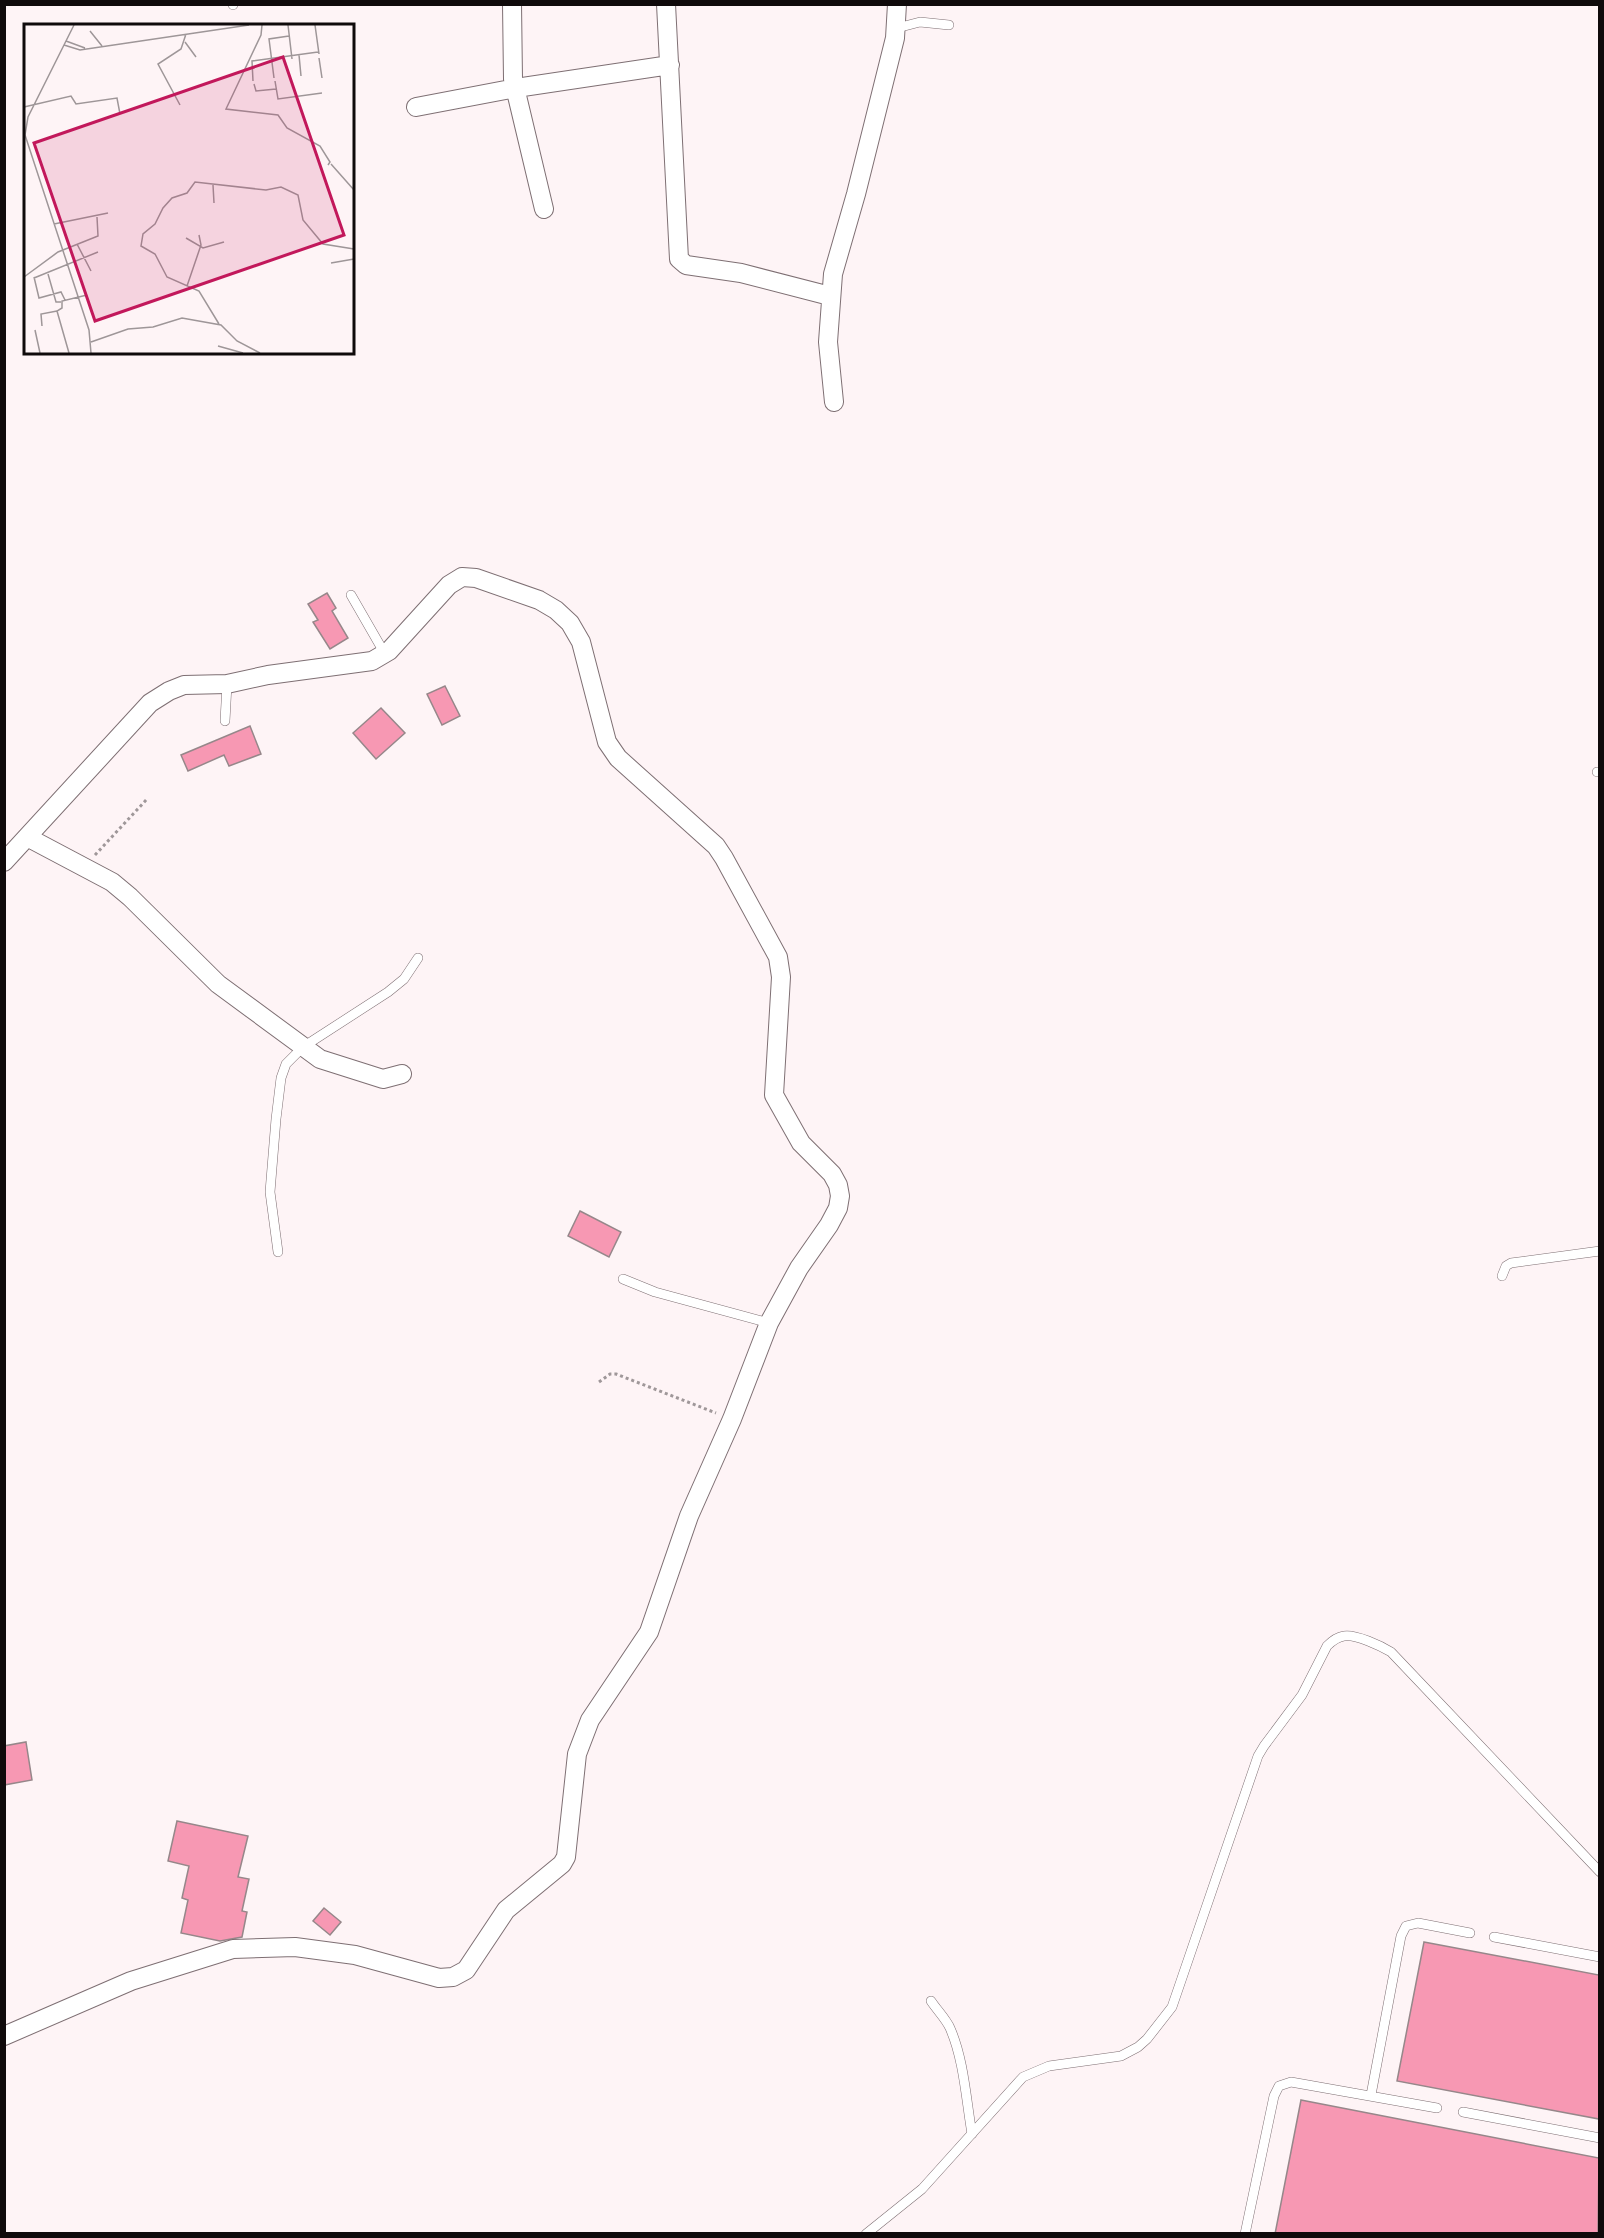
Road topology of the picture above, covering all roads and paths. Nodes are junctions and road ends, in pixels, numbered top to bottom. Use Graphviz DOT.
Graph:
graph roads {
  1 [pos="512,4"];
  2 [pos="666,4"];
  3 [pos="897,4"];
  4 [pos="950,25"];
  5 [pos="897,28"];
  6 [pos="670,65"];
  7 [pos="516,88"];
  8 [pos="416,107"];
  9 [pos="544,209"];
  10 [pos="830,296"];
  11 [pos="834,402"];
  12 [pos="351,595"];
  13 [pos="385,654"];
  14 [pos="227,684"];
  15 [pos="225,722"];
  16 [pos="148,798"];
  17 [pos="27,837"];
  18 [pos="4,862"];
  19 [pos="84,867"];
  20 [pos="418,958"];
  21 [pos="303,1047"];
  22 [pos="402,1074"];
  23 [pos="1599,1251"];
  24 [pos="278,1252"];
  25 [pos="1502,1276"];
  26 [pos="623,1280"];
  27 [pos="769,1323"];
  28 [pos="599,1382"];
  29 [pos="732,1419"];
  30 [pos="1599,1872"];
  31 [pos="1470,1933"];
  32 [pos="1494,1937"];
  33 [pos="1599,1958"];
  34 [pos="931,2001"];
  35 [pos="4,2036"];
  36 [pos="1371,2095"];
  37 [pos="1437,2108"];
  38 [pos="1463,2112"];
  39 [pos="972,2134"];
  40 [pos="1599,2138"];
  41 [pos="866,2234"];
  42 [pos="1245,2234"];
  1 -- 7 [label="street"];
  2 -- 6 [label="street"];
  3 -- 5 [label="street"];
  4 -- 5 [label="lane"];
  5 -- 10 [label="street"];
  6 -- 7 [label="street"];
  6 -- 10 [label="street"];
  7 -- 8 [label="street"];
  7 -- 9 [label="street"];
  10 -- 11 [label="street"];
  12 -- 13 [label="lane"];
  13 -- 14 [label="street"];
  13 -- 27 [label="street"];
  14 -- 15 [label="lane"];
  14 -- 17 [label="street"];
  16 -- 19 [label="path"];
  17 -- 18 [label="street"];
  17 -- 19 [label="street"];
  19 -- 21 [label="street"];
  20 -- 21 [label="lane"];
  21 -- 22 [label="street"];
  21 -- 24 [label="lane"];
  23 -- 25 [label="lane"];
  26 -- 27 [label="lane"];
  27 -- 29 [label="street"];
  28 -- 29 [label="path"];
  29 -- 35 [label="street"];
  30 -- 39 [label="lane"];
  31 -- 36 [label="lane"];
  32 -- 33 [label="lane"];
  34 -- 39 [label="lane"];
  36 -- 37 [label="lane"];
  36 -- 42 [label="lane"];
  38 -- 40 [label="lane"];
  39 -- 41 [label="lane"];
}
